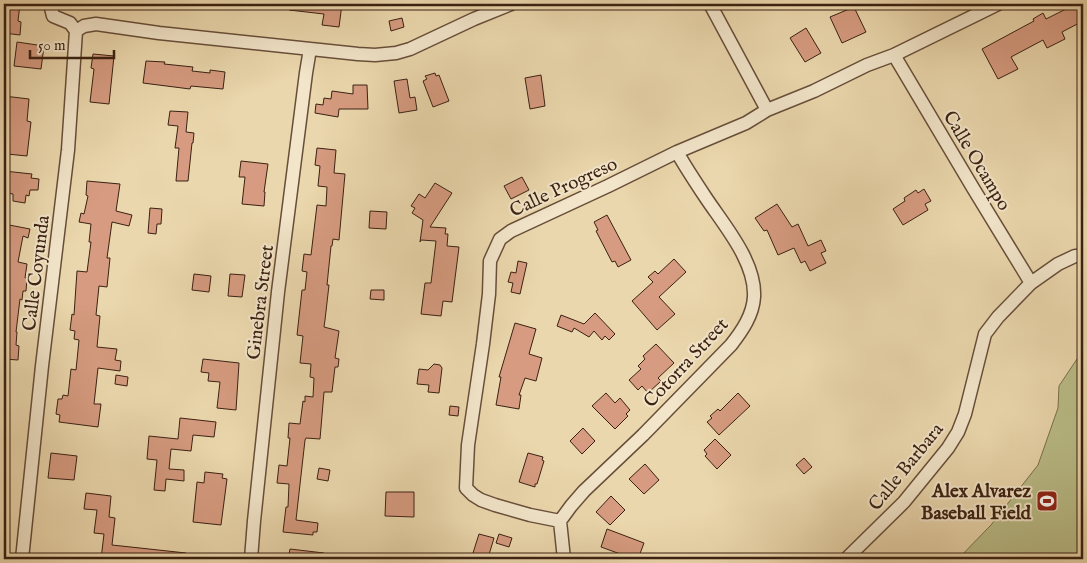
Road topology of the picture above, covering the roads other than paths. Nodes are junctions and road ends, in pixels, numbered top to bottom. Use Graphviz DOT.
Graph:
graph roads {
  1 [pos="50,4"];
  2 [pos="511,4"];
  3 [pos="710,4"];
  4 [pos="998,4"];
  5 [pos="76,31"];
  6 [pos="310,49"];
  7 [pos="894,55"];
  8 [pos="767,110"];
  9 [pos="677,152"];
  10 [pos="1083,256"];
  11 [pos="1031,283"];
  12 [pos="560,521"];
  13 [pos="22,559"];
  14 [pos="251,559"];
  15 [pos="564,559"];
  16 [pos="846,559"];
  1 -- 5 [label="street"];
  2 -- 6 [label="street"];
  3 -- 8 [label="street"];
  4 -- 7 [label="street, Calle Progreso"];
  5 -- 6 [label="street"];
  5 -- 13 [label="street, Calle Coyunda"];
  6 -- 14 [label="street, Ginebra Street"];
  7 -- 8 [label="street, Calle Progreso"];
  7 -- 11 [label="street, Calle Ocampo"];
  8 -- 9 [label="street, Calle Progreso"];
  9 -- 12 [label="street, Cotorra Street"];
  9 -- 12 [label="street, Calle Progreso"];
  10 -- 11 [label="street, Calle Barbara"];
  11 -- 16 [label="street, Calle Barbara"];
  12 -- 15 [label="street"];
}
